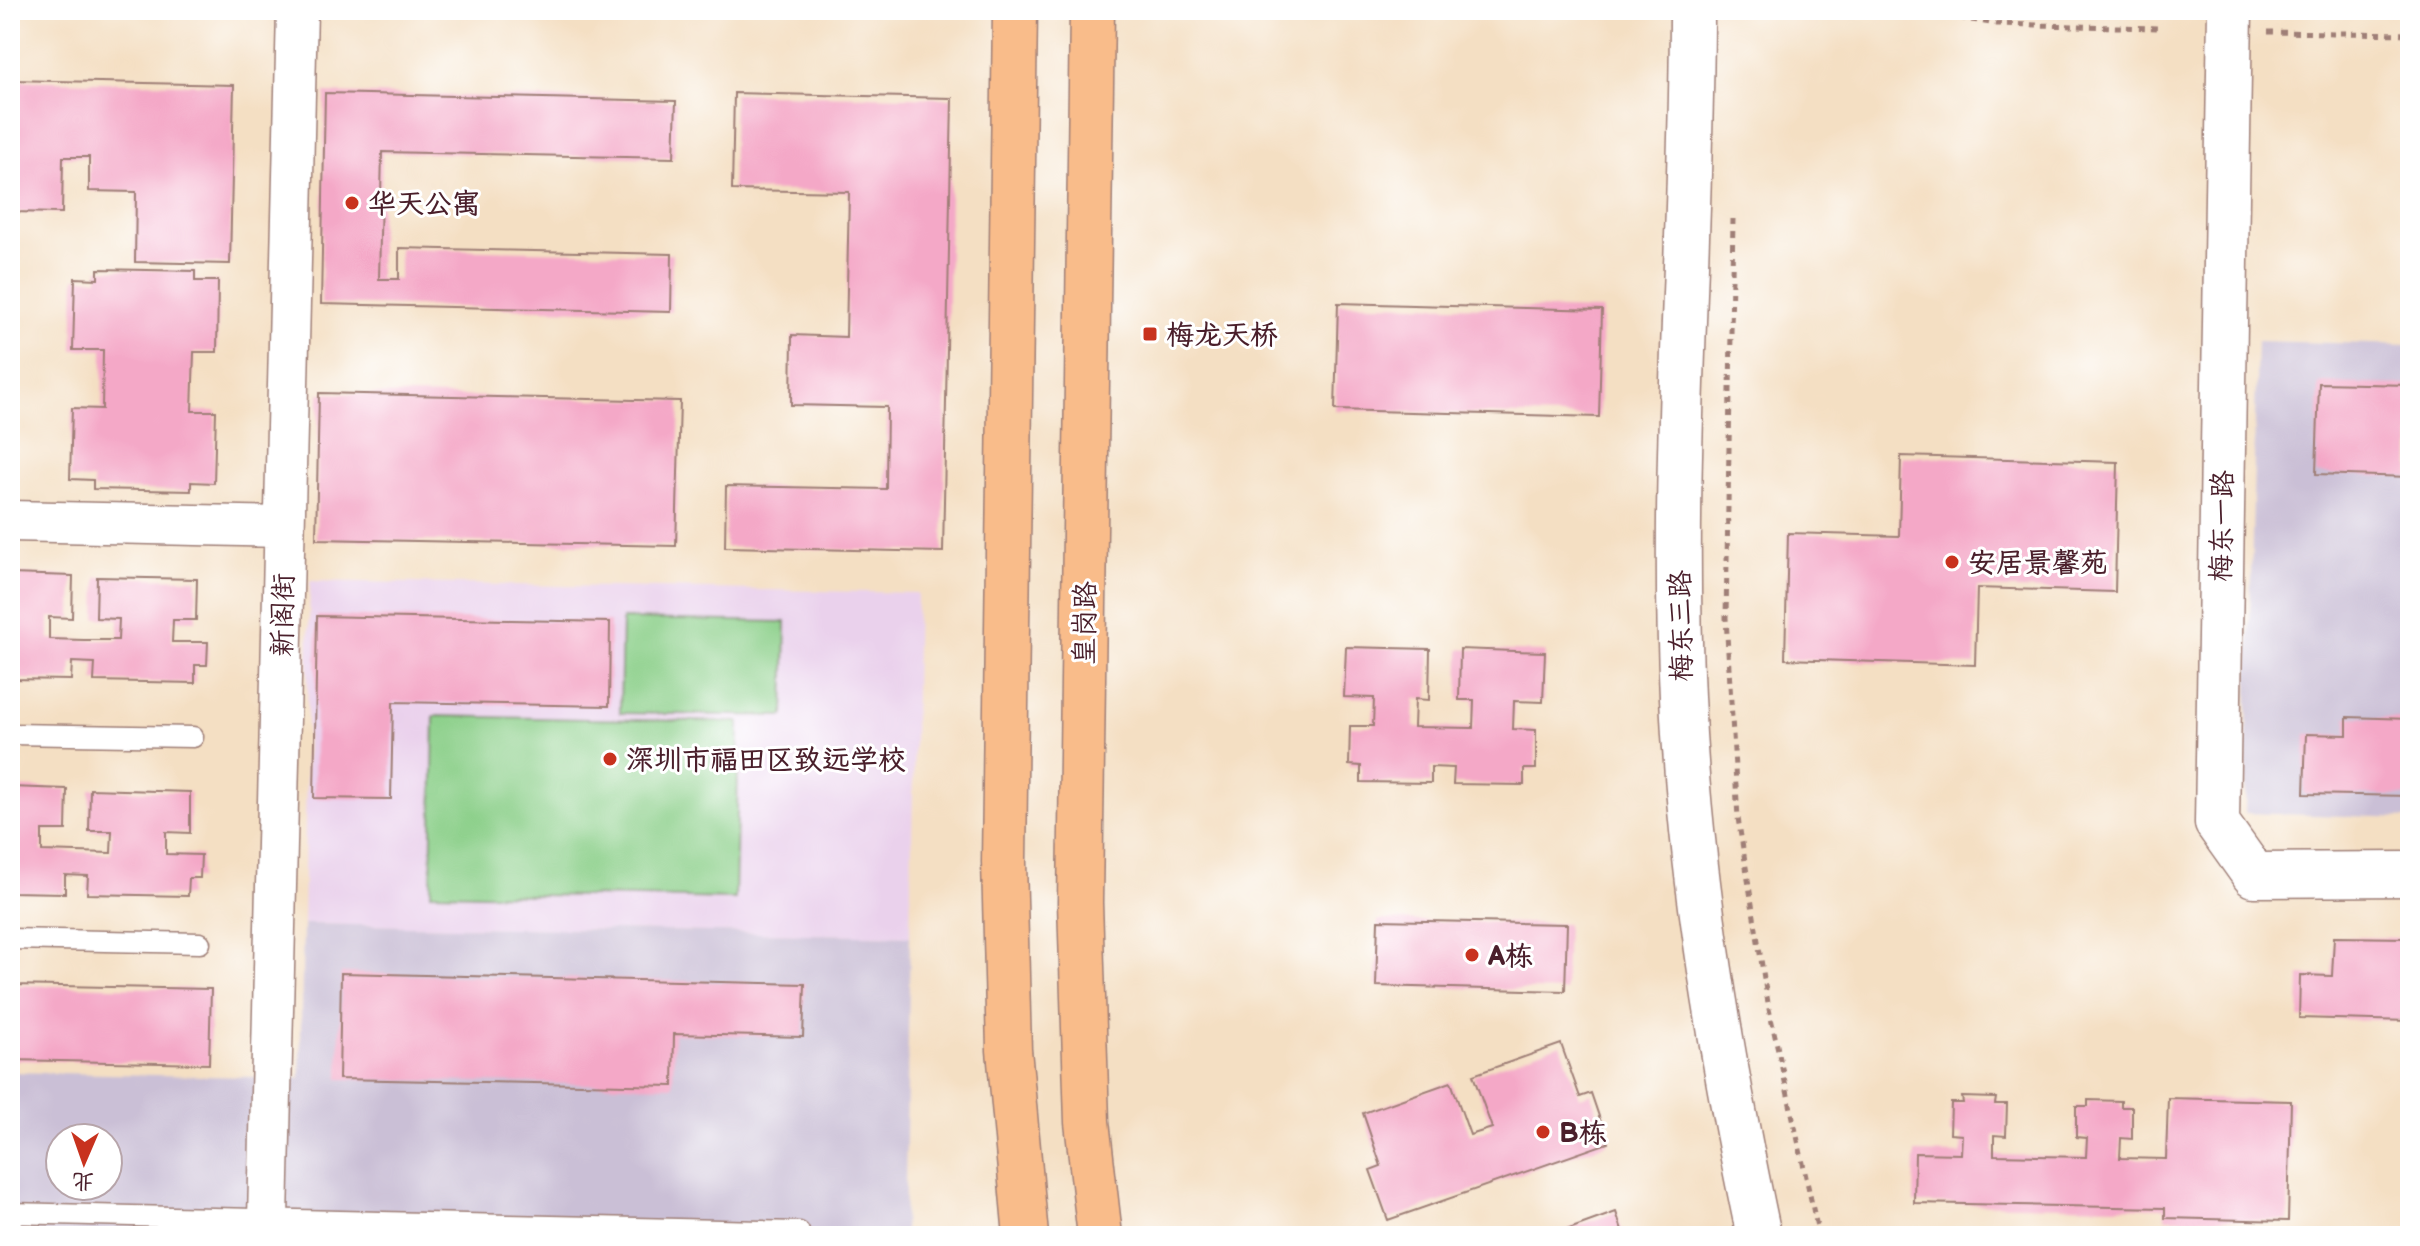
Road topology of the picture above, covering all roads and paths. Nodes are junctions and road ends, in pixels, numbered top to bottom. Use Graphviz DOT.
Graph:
graph roads {
  1 [pos="297,10"];
  2 [pos="1015,10"];
  3 [pos="1092,10"];
  4 [pos="1692,10"];
  5 [pos="1876,10"];
  6 [pos="2244,21"];
  7 [pos="2158,28"];
  8 [pos="2410,34"];
  9 [pos="1733,214"];
  10 [pos="10,521"];
  11 [pos="284,527"];
  12 [pos="10,734"];
  13 [pos="193,737"];
  14 [pos="2410,874"];
  15 [pos="10,939"];
  16 [pos="200,943"];
  17 [pos="10,1213"];
  18 [pos="268,1219"];
  19 [pos="540,1231"];
  20 [pos="799,1236"];
  21 [pos="1026,1236"];
  22 [pos="1100,1236"];
  23 [pos="1759,1236"];
  24 [pos="1819,1236"];
  1 -- 11 [label="street, 新阁街"];
  2 -- 21 [label="highway"];
  3 -- 22 [label="highway, 皇岗路"];
  4 -- 23 [label="street, 梅东三路"];
  5 -- 7 [label="path"];
  6 -- 8 [label="path"];
  6 -- 14 [label="street, 梅东一路"];
  9 -- 24 [label="path"];
  10 -- 11 [label="street"];
  11 -- 18 [label="street, 新阁街"];
  12 -- 13 [label="lane"];
  15 -- 16 [label="lane"];
  17 -- 18 [label="lane"];
  18 -- 19 [label="lane"];
  19 -- 20 [label="lane"];
}
